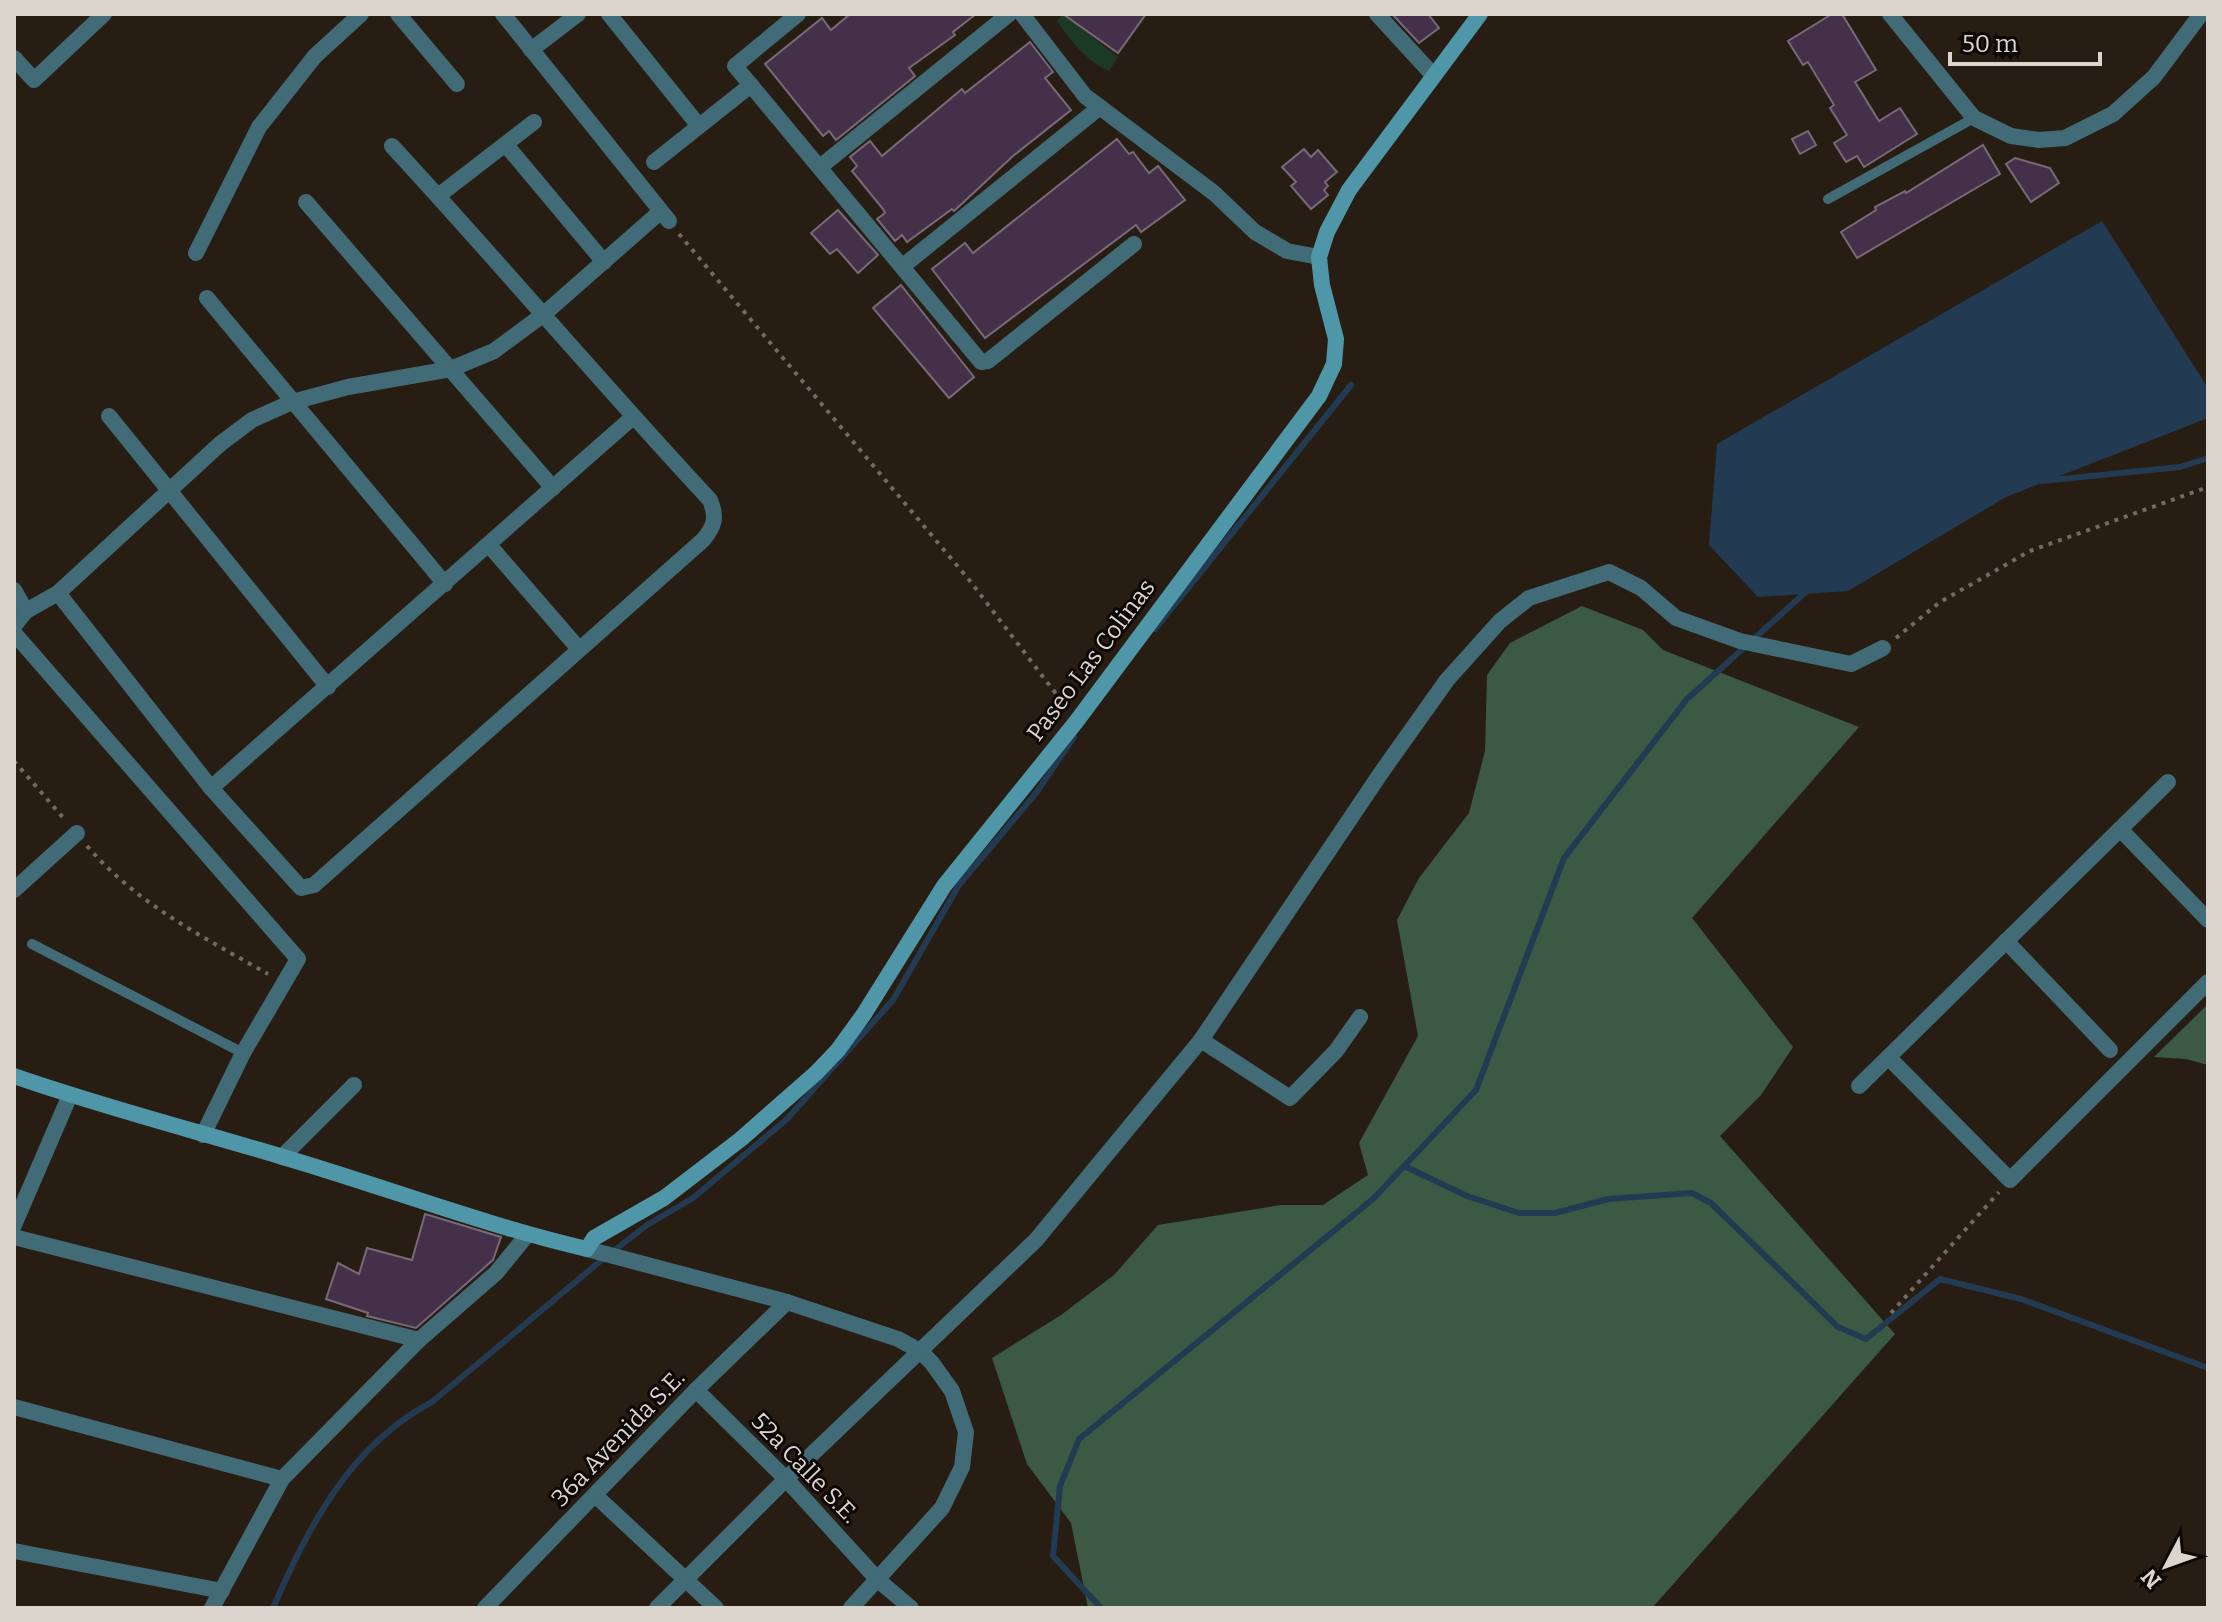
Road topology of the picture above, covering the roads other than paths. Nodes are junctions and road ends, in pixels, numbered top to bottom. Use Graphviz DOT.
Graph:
graph roads {
  1 [pos="104,14"];
  2 [pos="361,14"];
  3 [pos="398,14"];
  4 [pos="503,14"];
  5 [pos="578,14"];
  6 [pos="609,14"];
  7 [pos="798,14"];
  8 [pos="1009,14"];
  9 [pos="1022,14"];
  10 [pos="1377,14"];
  11 [pos="1480,14"];
  12 [pos="1890,14"];
  13 [pos="2201,14"];
  14 [pos="531,50"];
  15 [pos="14,59"];
  16 [pos="1433,75"];
  17 [pos="457,84"];
  18 [pos="751,85"];
  19 [pos="1100,107"];
  20 [pos="1974,118"];
  21 [pos="534,122"];
  22 [pos="699,126"];
  23 [pos="506,145"];
  24 [pos="392,146"];
  25 [pos="654,162"];
  26 [pos="820,167"];
  27 [pos="438,196"];
  28 [pos="1828,199"];
  29 [pos="306,202"];
  30 [pos="1134,244"];
  31 [pos="196,253"];
  32 [pos="1319,257"];
  33 [pos="604,262"];
  34 [pos="903,266"];
  35 [pos="207,298"];
  36 [pos="544,314"];
  37 [pos="451,369"];
  38 [pos="292,402"];
  39 [pos="109,416"];
  40 [pos="633,417"];
  41 [pos="553,488"];
  42 [pos="169,491"];
  43 [pos="489,545"];
  44 [pos="445,584"];
  45 [pos="14,590"];
  46 [pos="58,593"];
  47 [pos="26,609"];
  48 [pos="14,626"];
  49 [pos="14,633"];
  50 [pos="1883,648"];
  51 [pos="579,649"];
  52 [pos="328,687"];
  53 [pos="2168,782"];
  54 [pos="211,788"];
  55 [pos="2120,829"];
  56 [pos="77,833"];
  57 [pos="14,890"];
  58 [pos="2208,920"];
  59 [pos="2006,941"];
  60 [pos="32,944"];
  61 [pos="2208,982"];
  62 [pos="1360,1017"];
  63 [pos="1201,1040"];
  64 [pos="2110,1050"];
  65 [pos="243,1053"];
  66 [pos="1889,1058"];
  67 [pos="14,1076"];
  68 [pos="354,1085"];
  69 [pos="1859,1086"];
  70 [pos="70,1095"];
  71 [pos="203,1135"];
  72 [pos="282,1157"];
  73 [pos="14,1225"];
  74 [pos="527,1235"];
  75 [pos="14,1237"];
  76 [pos="592,1250"];
  77 [pos="787,1302"];
  78 [pos="419,1340"];
  79 [pos="920,1351"];
  80 [pos="696,1390"];
  81 [pos="14,1407"];
  82 [pos="282,1479"];
  83 [pos="786,1479"];
  84 [pos="596,1496"];
  85 [pos="14,1551"];
  86 [pos="685,1579"];
  87 [pos="878,1580"];
  88 [pos="222,1591"];
  89 [pos="212,1608"];
  90 [pos="485,1608"];
  91 [pos="657,1608"];
  92 [pos="716,1608"];
  93 [pos="851,1608"];
  94 [pos="911,1608"];
  1 -- 15 [label="street"];
  2 -- 31 [label="street"];
  3 -- 17 [label="street"];
  4 -- 14 [label="street"];
  5 -- 14 [label="street"];
  6 -- 22 [label="street"];
  7 -- 18 [label="street"];
  8 -- 26 [label="street"];
  9 -- 19 [label="street"];
  10 -- 16 [label="street"];
  11 -- 16 [label="street, Paseo Las Colinas"];
  12 -- 20 [label="street"];
  13 -- 20 [label="street"];
  14 -- 33 [label="street"];
  16 -- 32 [label="street, Paseo Las Colinas"];
  18 -- 22 [label="street"];
  18 -- 26 [label="street"];
  19 -- 32 [label="street"];
  19 -- 34 [label="street"];
  20 -- 28 [label="lane"];
  21 -- 23 [label="street"];
  22 -- 25 [label="street"];
  23 -- 27 [label="street"];
  23 -- 33 [label="street"];
  24 -- 27 [label="street"];
  26 -- 34 [label="street"];
  27 -- 36 [label="street"];
  29 -- 37 [label="street"];
  30 -- 34 [label="street"];
  32 -- 76 [label="street, Paseo Las Colinas"];
  33 -- 36 [label="street"];
  35 -- 38 [label="street"];
  36 -- 37 [label="street"];
  36 -- 40 [label="street"];
  37 -- 38 [label="street"];
  37 -- 41 [label="street"];
  38 -- 42 [label="street"];
  38 -- 44 [label="street"];
  39 -- 42 [label="street"];
  40 -- 41 [label="street"];
  40 -- 51 [label="street"];
  41 -- 43 [label="street"];
  42 -- 46 [label="street"];
  42 -- 52 [label="street"];
  43 -- 44 [label="street"];
  43 -- 51 [label="street"];
  44 -- 52 [label="street"];
  45 -- 47 [label="street"];
  46 -- 47 [label="street"];
  46 -- 54 [label="street"];
  47 -- 48 [label="street"];
  49 -- 65 [label="street"];
  50 -- 63 [label="street"];
  51 -- 54 [label="street"];
  52 -- 54 [label="street"];
  53 -- 55 [label="street"];
  55 -- 58 [label="street"];
  55 -- 59 [label="street"];
  56 -- 57 [label="street"];
  59 -- 64 [label="street"];
  59 -- 66 [label="street"];
  60 -- 65 [label="lane"];
  61 -- 66 [label="street"];
  62 -- 63 [label="street"];
  63 -- 79 [label="street"];
  65 -- 71 [label="street"];
  66 -- 69 [label="street"];
  67 -- 70 [label="street"];
  68 -- 72 [label="street"];
  70 -- 71 [label="street"];
  70 -- 73 [label="street"];
  71 -- 72 [label="street"];
  72 -- 74 [label="street"];
  74 -- 76 [label="street"];
  74 -- 78 [label="street"];
  75 -- 78 [label="street"];
  76 -- 77 [label="street"];
  77 -- 79 [label="street"];
  77 -- 80 [label="street, 36a Avenida S.E."];
  78 -- 82 [label="street"];
  79 -- 83 [label="street"];
  79 -- 87 [label="street"];
  80 -- 83 [label="street, 52a Calle S.E."];
  80 -- 84 [label="street, 36a Avenida S.E."];
  81 -- 82 [label="street"];
  82 -- 88 [label="street"];
  83 -- 86 [label="street"];
  83 -- 87 [label="street, 52a Calle S.E."];
  84 -- 86 [label="street"];
  84 -- 90 [label="street, 36a Avenida S.E."];
  85 -- 88 [label="street"];
  86 -- 91 [label="street"];
  86 -- 92 [label="street"];
  87 -- 93 [label="street"];
  87 -- 94 [label="street, 52a Calle S.E."];
  88 -- 89 [label="street"];
}
